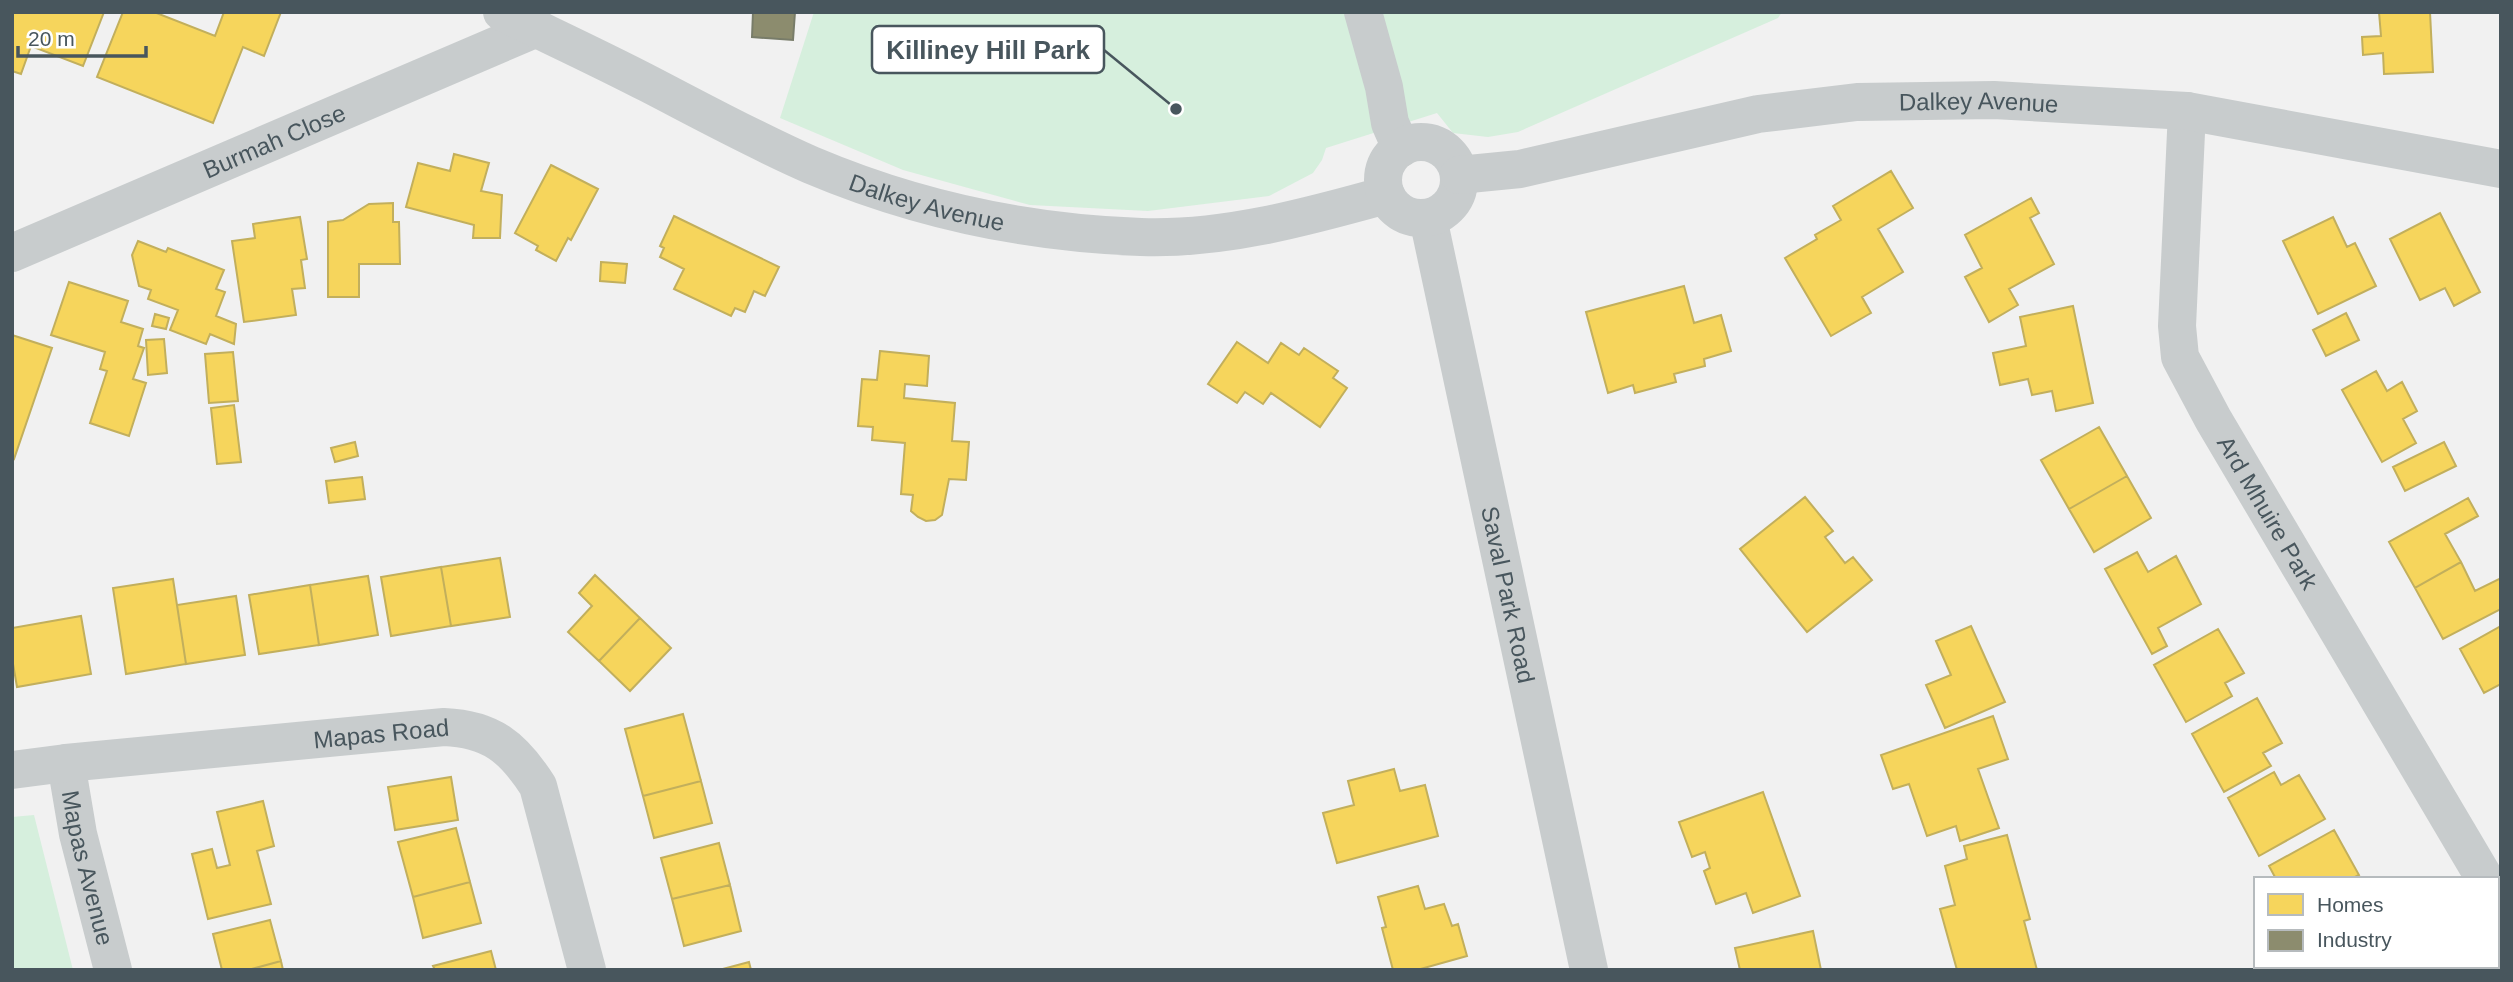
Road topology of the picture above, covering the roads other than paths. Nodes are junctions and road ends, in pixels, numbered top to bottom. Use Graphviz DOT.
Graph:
graph roads {
  1 [pos="502,12"];
  2 [pos="1363,12"];
  3 [pos="537,28"];
  4 [pos="2187,111"];
  5 [pos="1401,148"];
  6 [pos="2501,169"];
  7 [pos="1459,175"];
  8 [pos="1386,195"];
  9 [pos="1428,218"];
  10 [pos="12,253"];
  11 [pos="66,763"];
  12 [pos="12,770"];
  13 [pos="2484,877"];
  14 [pos="113,970"];
  15 [pos="587,970"];
  16 [pos="1589,970"];
  1 -- 3 [label="street, Dalkey Avenue"];
  2 -- 5 [label="street"];
  3 -- 8 [label="street, Dalkey Avenue"];
  3 -- 10 [label="street, Burmah Close"];
  4 -- 6 [label="street, Dalkey Avenue"];
  4 -- 7 [label="street, Dalkey Avenue"];
  4 -- 13 [label="street, Ard Mhuire Park"];
  5 -- 7 [label="street"];
  5 -- 8 [label="street"];
  7 -- 9 [label="street"];
  8 -- 9 [label="street"];
  9 -- 16 [label="street, Saval Park Road"];
  11 -- 12 [label="street, Mapas Road"];
  11 -- 14 [label="street, Mapas Avenue"];
  11 -- 15 [label="street, Mapas Road"];
}
